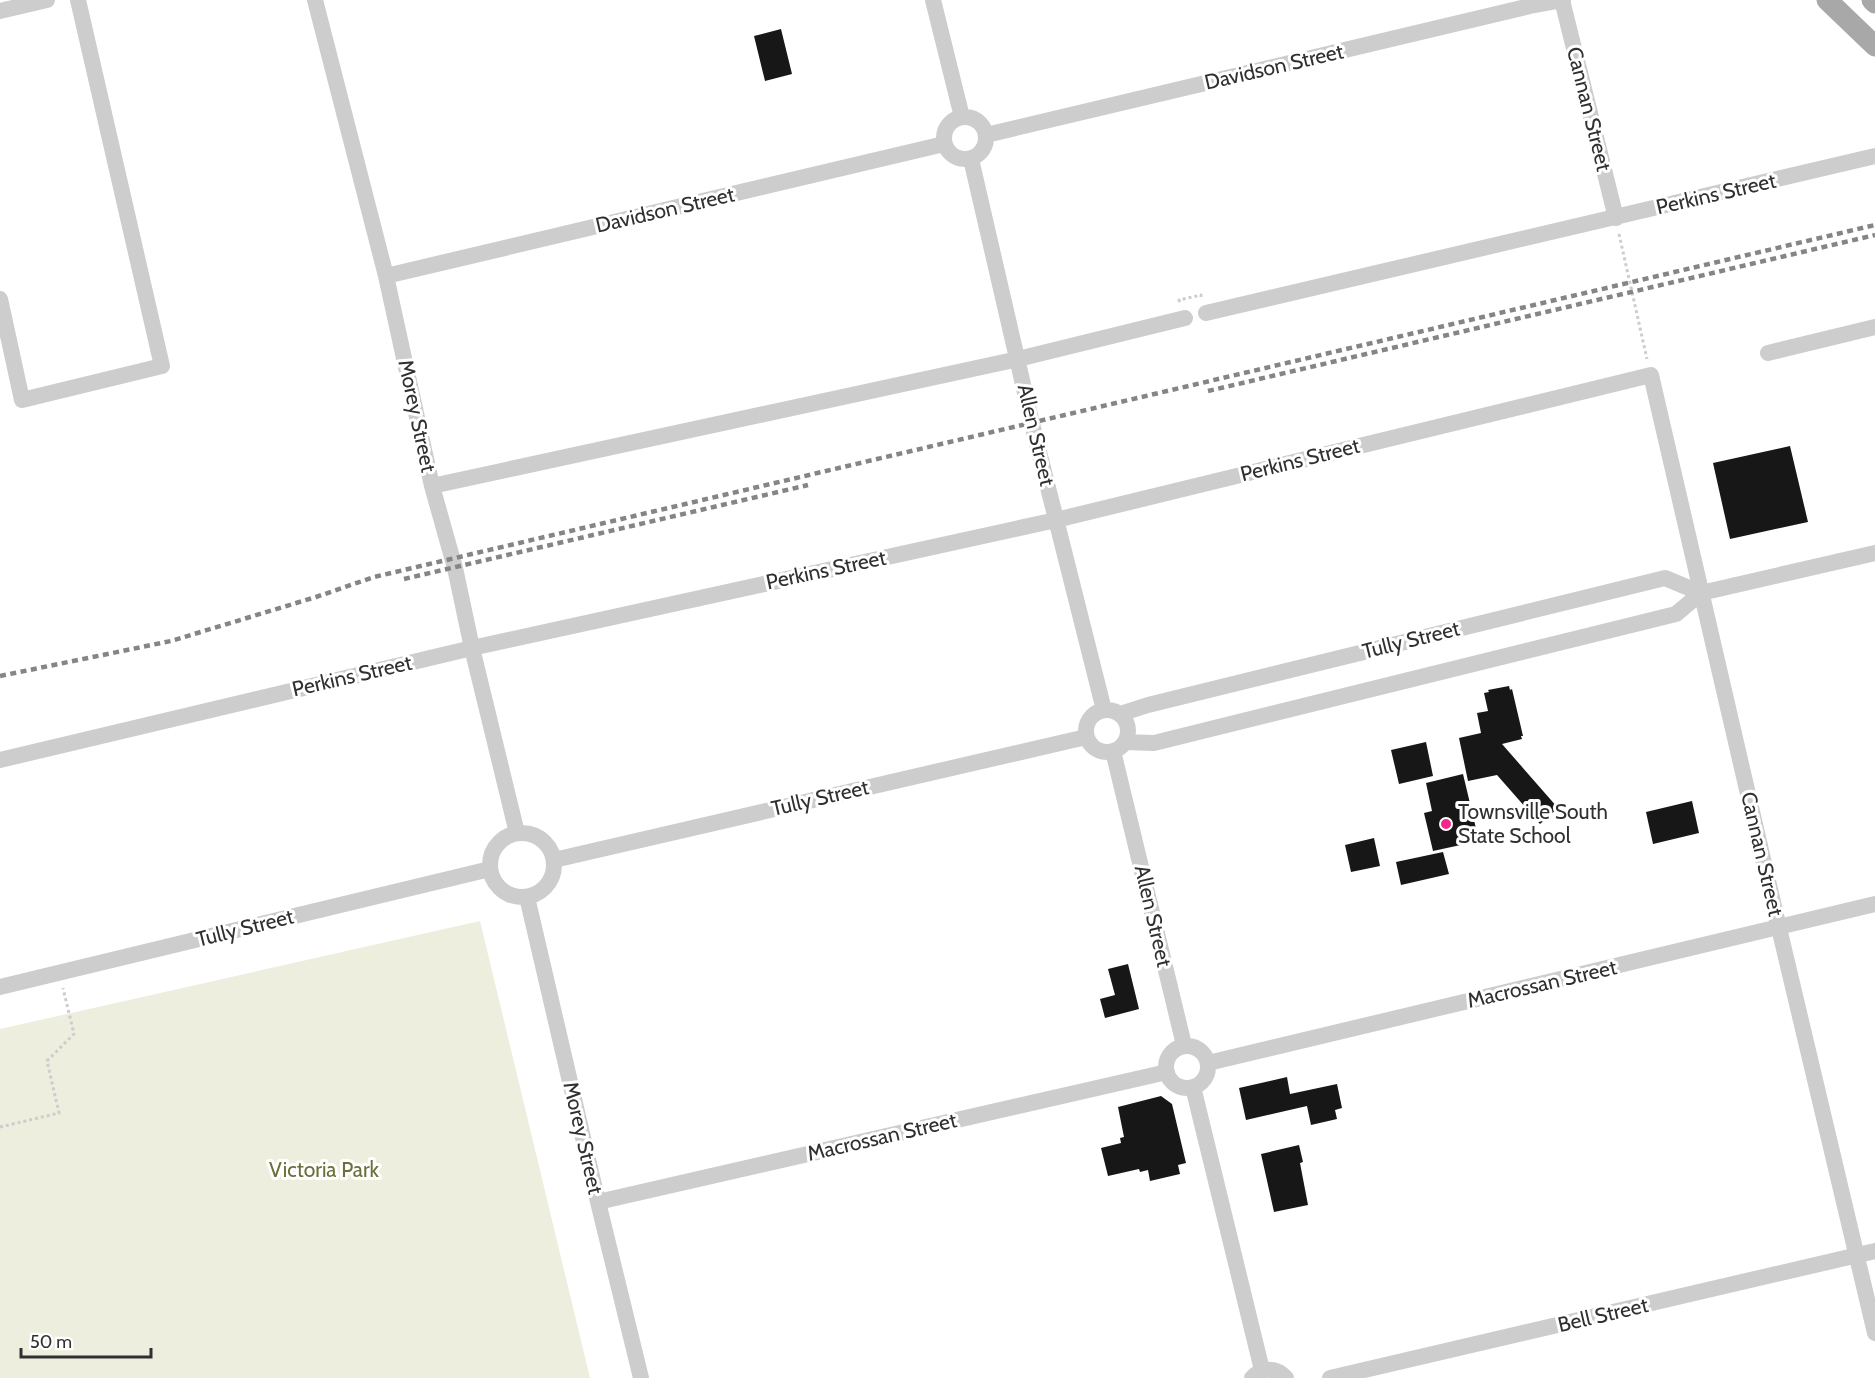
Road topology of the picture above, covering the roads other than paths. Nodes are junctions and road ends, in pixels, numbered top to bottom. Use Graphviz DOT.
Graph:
graph roads {
  1 [pos="47,0"];
  2 [pos="78,0"];
  3 [pos="315,0"];
  4 [pos="933,0"];
  5 [pos="1561,0"];
  6 [pos="1827,0"];
  7 [pos="0,11"];
  8 [pos="1875,46"];
  9 [pos="962,117"];
  10 [pos="986,135"];
  11 [pos="944,144"];
  12 [pos="1875,156"];
  13 [pos="971,159"];
  14 [pos="1616,218"];
  15 [pos="386,276"];
  16 [pos="0,299"];
  17 [pos="1206,313"];
  18 [pos="1185,318"];
  19 [pos="1875,327"];
  20 [pos="1768,353"];
  21 [pos="1018,359"];
  22 [pos="1651,375"];
  23 [pos="432,486"];
  24 [pos="1056,520"];
  25 [pos="1875,553"];
  26 [pos="1701,593"];
  27 [pos="472,648"];
  28 [pos="1112,712"];
  29 [pos="1086,737"];
  30 [pos="1119,747"];
  31 [pos="0,760"];
  32 [pos="517,833"];
  33 [pos="554,860"];
  34 [pos="490,870"];
  35 [pos="527,897"];
  36 [pos="1875,904"];
  37 [pos="1779,928"];
  38 [pos="0,987"];
  39 [pos="1184,1045"];
  40 [pos="1208,1063"];
  41 [pos="1167,1072"];
  42 [pos="1193,1087"];
  43 [pos="598,1202"];
  44 [pos="1875,1251"];
  45 [pos="1858,1255"];
  46 [pos="1875,1333"];
  47 [pos="1257,1374"];
  48 [pos="641,1378"];
  49 [pos="1286,1378"];
  50 [pos="1330,1378"];
  1 -- 7 [label="street"];
  2 -- 16 [label="street"];
  3 -- 15 [label="street, Morey Street"];
  4 -- 9 [label="street"];
  5 -- 10 [label="street, Davidson Street"];
  5 -- 14 [label="street, Cannan Street"];
  6 -- 8 [label="main road"];
  9 -- 10 [label="street"];
  9 -- 11 [label="street"];
  10 -- 13 [label="street"];
  11 -- 13 [label="street"];
  11 -- 15 [label="street, Davidson Street"];
  12 -- 14 [label="street, Perkins Street"];
  13 -- 21 [label="street, Allen Street"];
  14 -- 17 [label="street, Perkins Street"];
  15 -- 23 [label="street, Morey Street"];
  18 -- 21 [label="street"];
  19 -- 20 [label="street"];
  21 -- 23 [label="street"];
  21 -- 24 [label="street, Allen Street"];
  22 -- 24 [label="street, Perkins Street"];
  22 -- 26 [label="street, Cannan Street"];
  23 -- 27 [label="street, Morey Street"];
  24 -- 27 [label="street, Perkins Street"];
  24 -- 28 [label="street, Allen Street"];
  25 -- 26 [label="street, Tully Street"];
  26 -- 28 [label="street, Tully Street"];
  26 -- 30 [label="street, Tully Street"];
  26 -- 37 [label="street, Cannan Street"];
  27 -- 31 [label="street, Perkins Street"];
  27 -- 32 [label="street, Morey Street"];
  28 -- 29 [label="street"];
  28 -- 30 [label="street"];
  29 -- 30 [label="street"];
  29 -- 33 [label="street, Tully Street"];
  30 -- 39 [label="street, Allen Street"];
  32 -- 33 [label="street"];
  32 -- 34 [label="street"];
  33 -- 35 [label="street"];
  34 -- 35 [label="street"];
  34 -- 38 [label="street, Tully Street"];
  35 -- 43 [label="street, Morey Street"];
  36 -- 37 [label="street, Macrossan Street"];
  37 -- 40 [label="street, Macrossan Street"];
  37 -- 45 [label="street, Cannan Street"];
  39 -- 40 [label="street"];
  39 -- 41 [label="street"];
  40 -- 42 [label="street"];
  41 -- 42 [label="street"];
  41 -- 43 [label="street, Macrossan Street"];
  42 -- 47 [label="street"];
  43 -- 48 [label="street, Morey Street"];
  44 -- 45 [label="street, Bell Street"];
  45 -- 46 [label="street, Cannan Street"];
  45 -- 50 [label="street, Bell Street"];
  47 -- 49 [label="street"];
}
